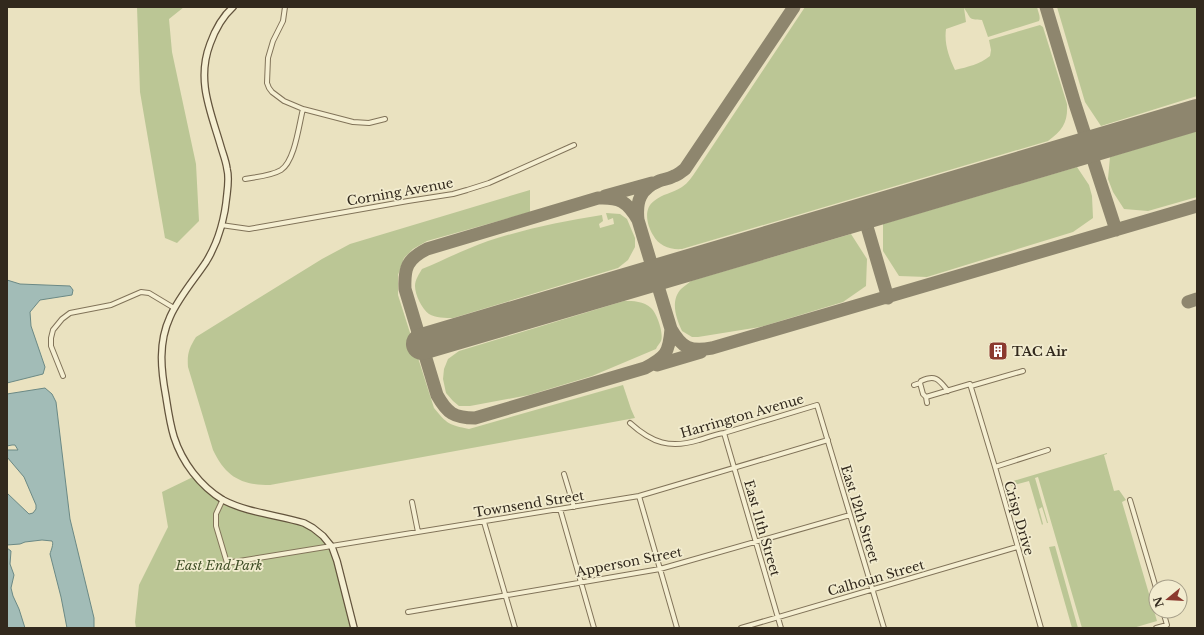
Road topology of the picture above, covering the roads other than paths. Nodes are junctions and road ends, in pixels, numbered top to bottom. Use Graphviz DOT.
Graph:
graph roads {
  1 [pos="233,7"];
  2 [pos="285,7"];
  3 [pos="303,109"];
  4 [pos="385,119"];
  5 [pos="574,145"];
  6 [pos="244,179"];
  7 [pos="221,225"];
  8 [pos="174,308"];
  9 [pos="1023,371"];
  10 [pos="63,376"];
  11 [pos="920,383"];
  12 [pos="914,384"];
  13 [pos="971,386"];
  14 [pos="948,391"];
  15 [pos="926,397"];
  16 [pos="927,404"];
  17 [pos="817,405"];
  18 [pos="630,422"];
  19 [pos="724,433"];
  20 [pos="828,440"];
  21 [pos="1048,450"];
  22 [pos="994,467"];
  23 [pos="734,468"];
  24 [pos="564,474"];
  25 [pos="639,496"];
  26 [pos="223,499"];
  27 [pos="1130,500"];
  28 [pos="412,502"];
  29 [pos="574,507"];
  30 [pos="560,509"];
  31 [pos="850,515"];
  32 [pos="484,522"];
  33 [pos="418,532"];
  34 [pos="756,542"];
  35 [pos="332,547"];
  36 [pos="1017,547"];
  37 [pos="660,569"];
  38 [pos="1153,579"];
  39 [pos="581,583"];
  40 [pos="872,589"];
  41 [pos="505,595"];
  42 [pos="408,612"];
  43 [pos="778,617"];
  44 [pos="1167,626"];
  45 [pos="354,628"];
  46 [pos="515,628"];
  47 [pos="594,628"];
  48 [pos="677,628"];
  49 [pos="741,628"];
  50 [pos="781,628"];
  51 [pos="884,628"];
  52 [pos="1041,628"];
  53 [pos="1156,628"];
  1 -- 7 [label="main road"];
  2 -- 3 [label="street"];
  3 -- 4 [label="street"];
  3 -- 6 [label="street"];
  5 -- 7 [label="street, Corning Avenue"];
  7 -- 8 [label="main road"];
  8 -- 10 [label="street"];
  8 -- 26 [label="main road"];
  9 -- 13 [label="street"];
  11 -- 12 [label="street"];
  11 -- 14 [label="street"];
  11 -- 15 [label="street"];
  13 -- 14 [label="street"];
  13 -- 22 [label="street"];
  14 -- 15 [label="street"];
  15 -- 16 [label="street"];
  17 -- 19 [label="street, Harrington Avenue"];
  17 -- 20 [label="street, East 12th Street"];
  18 -- 19 [label="street, Harrington Avenue"];
  19 -- 23 [label="street, East 11th Street"];
  20 -- 23 [label="street, Townsend Street"];
  20 -- 31 [label="street, East 12th Street"];
  21 -- 22 [label="street, Crisp Drive"];
  22 -- 36 [label="street, Crisp Drive"];
  23 -- 25 [label="street, Townsend Street"];
  23 -- 34 [label="street, East 11th Street"];
  24 -- 29 [label="street"];
  25 -- 29 [label="street, Townsend Street"];
  25 -- 37 [label="street"];
  26 -- 35 [label="main road"];
  26 -- 35 [label="street, Townsend Street"];
  27 -- 38 [label="street"];
  28 -- 33 [label="street"];
  29 -- 30 [label="street, Townsend Street"];
  30 -- 32 [label="street, Townsend Street"];
  30 -- 39 [label="street"];
  31 -- 34 [label="street, Apperson Street"];
  31 -- 40 [label="street, East 12th Street"];
  32 -- 33 [label="street, Townsend Street"];
  32 -- 41 [label="street"];
  33 -- 35 [label="street, Townsend Street"];
  34 -- 37 [label="street, Apperson Street"];
  34 -- 43 [label="street, East 11th Street"];
  35 -- 45 [label="main road"];
  36 -- 40 [label="street, Calhoun Street"];
  36 -- 52 [label="street, Crisp Drive"];
  37 -- 39 [label="street, Apperson Street"];
  37 -- 48 [label="street"];
  39 -- 41 [label="street, Apperson Street"];
  39 -- 47 [label="street"];
  40 -- 43 [label="street, Calhoun Street"];
  40 -- 51 [label="street, East 12th Street"];
  41 -- 42 [label="street, Apperson Street"];
  41 -- 46 [label="street"];
  43 -- 49 [label="street, Calhoun Street"];
  43 -- 50 [label="street, East 11th Street"];
  44 -- 53 [label="street"];
}
